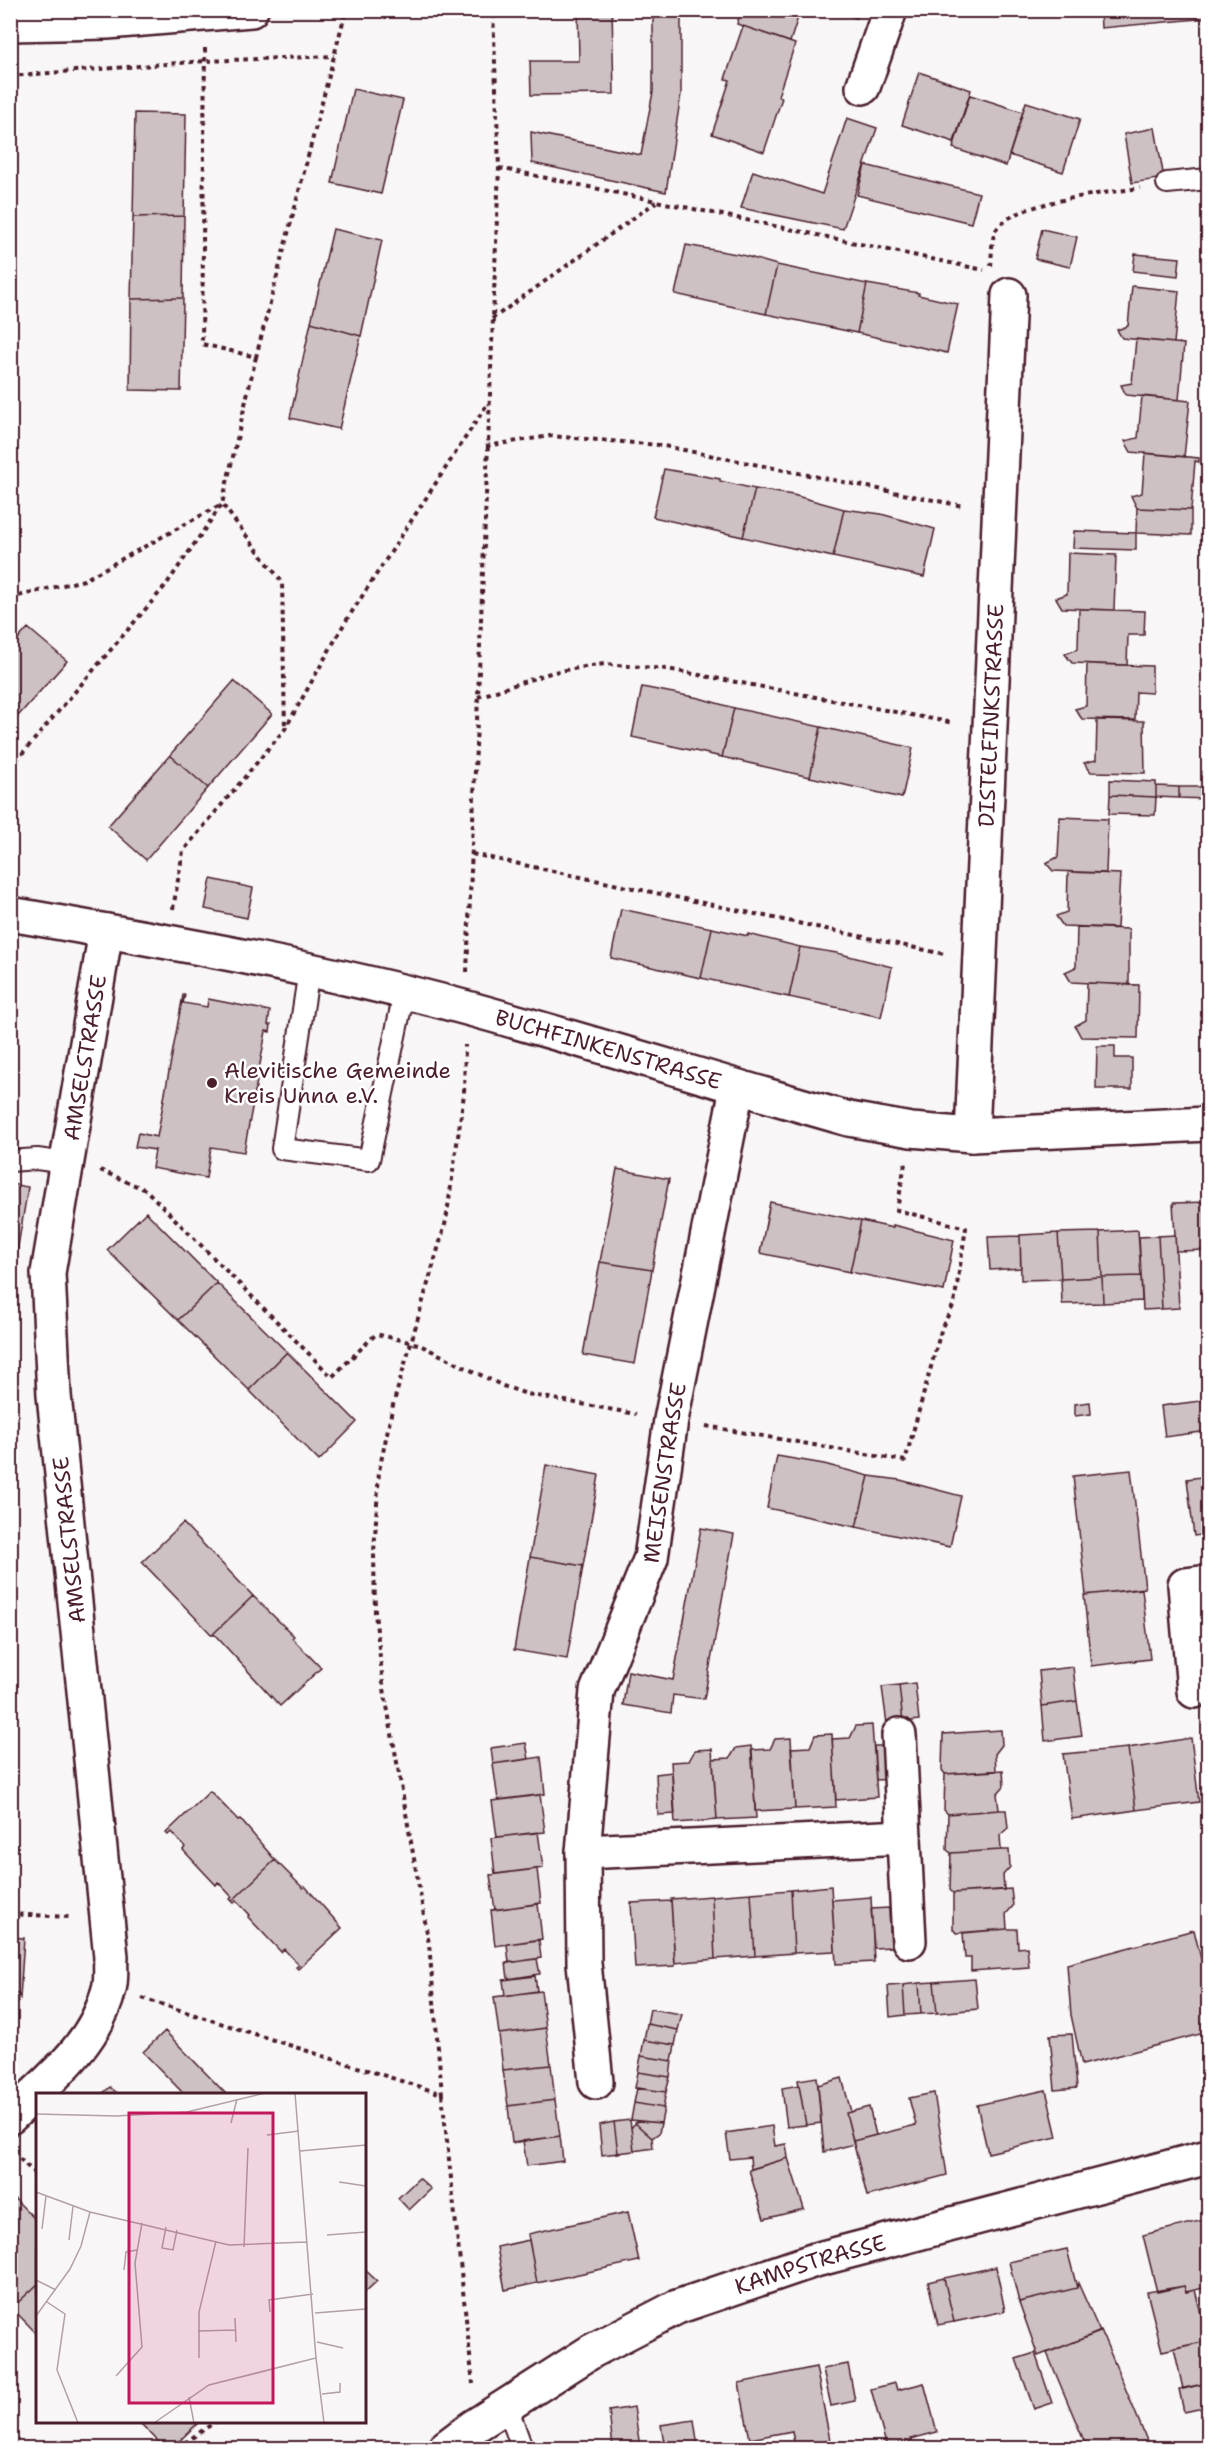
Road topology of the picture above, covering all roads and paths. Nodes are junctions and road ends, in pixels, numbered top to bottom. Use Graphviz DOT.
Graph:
graph roads {
  1 [pos="251,10"];
  2 [pos="346,10"];
  3 [pos="493,10"];
  4 [pos="890,10"];
  5 [pos="203,14"];
  6 [pos="10,24"];
  7 [pos="334,56"];
  8 [pos="206,61"];
  9 [pos="10,75"];
  10 [pos="863,87"];
  11 [pos="499,168"];
  12 [pos="1209,179"];
  13 [pos="1167,183"];
  14 [pos="656,201"];
  15 [pos="1009,296"];
  16 [pos="492,319"];
  17 [pos="255,357"];
  18 [pos="488,403"];
  19 [pos="486,446"];
  20 [pos="222,504"];
  21 [pos="999,514"];
  22 [pos="10,598"];
  23 [pos="478,697"];
  24 [pos="285,729"];
  25 [pos="990,730"];
  26 [pos="10,768"];
  27 [pos="472,855"];
  28 [pos="10,914"];
  29 [pos="106,930"];
  30 [pos="168,940"];
  31 [pos="980,962"];
  32 [pos="309,970"];
  33 [pos="404,993"];
  34 [pos="466,1008"];
  35 [pos="737,1088"];
  36 [pos="1209,1124"];
  37 [pos="910,1130"];
  38 [pos="972,1135"];
  39 [pos="10,1161"];
  40 [pos="66,1163"];
  41 [pos="410,1342"];
  42 [pos="671,1420"];
  43 [pos="1209,1582"];
  44 [pos="1194,1691"];
  45 [pos="899,1735"];
  46 [pos="904,1837"];
  47 [pos="583,1852"];
  48 [pos="10,1914"];
  49 [pos="107,1919"];
  50 [pos="909,1941"];
  51 [pos="110,1988"];
  52 [pos="596,2082"];
  53 [pos="442,2094"];
  54 [pos="10,2117"];
  55 [pos="10,2150"];
  56 [pos="1209,2157"];
  57 [pos="36,2175"];
  58 [pos="507,2406"];
  59 [pos="212,2423"];
  60 [pos="473,2427"];
  61 [pos="177,2448"];
  62 [pos="445,2448"];
  63 [pos="522,2448"];
  1 -- 5 [label="street"];
  2 -- 7 [label="path"];
  3 -- 11 [label="path"];
  4 -- 10 [label="street"];
  5 -- 6 [label="street"];
  5 -- 8 [label="path"];
  7 -- 8 [label="path"];
  7 -- 17 [label="path"];
  8 -- 9 [label="path"];
  8 -- 17 [label="path"];
  11 -- 14 [label="path"];
  11 -- 16 [label="path"];
  12 -- 13 [label="lane"];
  13 -- 14 [label="path"];
  14 -- 16 [label="path"];
  15 -- 21 [label="street, DISTELFINKSTRASSE"];
  16 -- 18 [label="path"];
  17 -- 20 [label="path"];
  18 -- 19 [label="path"];
  18 -- 24 [label="path"];
  19 -- 21 [label="path"];
  19 -- 23 [label="path"];
  20 -- 22 [label="path"];
  20 -- 24 [label="path"];
  20 -- 26 [label="path"];
  21 -- 25 [label="street, DISTELFINKSTRASSE"];
  23 -- 25 [label="path"];
  23 -- 27 [label="path"];
  24 -- 30 [label="path"];
  25 -- 31 [label="street, DISTELFINKSTRASSE"];
  27 -- 31 [label="path"];
  27 -- 34 [label="path"];
  28 -- 29 [label="street, BUCHFINKENSTRASSE"];
  29 -- 30 [label="street, BUCHFINKENSTRASSE"];
  29 -- 40 [label="street, AMSELSTRASSE"];
  30 -- 32 [label="street, BUCHFINKENSTRASSE"];
  31 -- 38 [label="street, DISTELFINKSTRASSE"];
  32 -- 33 [label="street, BUCHFINKENSTRASSE"];
  32 -- 33 [label="lane"];
  33 -- 34 [label="street, BUCHFINKENSTRASSE"];
  34 -- 35 [label="street, BUCHFINKENSTRASSE"];
  34 -- 41 [label="path"];
  35 -- 37 [label="street, BUCHFINKENSTRASSE"];
  35 -- 42 [label="street, MEISENSTRASSE"];
  36 -- 38 [label="street, BUCHFINKENSTRASSE"];
  37 -- 38 [label="street, BUCHFINKENSTRASSE"];
  37 -- 42 [label="path"];
  39 -- 40 [label="lane"];
  40 -- 41 [label="path"];
  40 -- 49 [label="street, AMSELSTRASSE"];
  41 -- 42 [label="path"];
  41 -- 53 [label="path"];
  42 -- 47 [label="street, MEISENSTRASSE"];
  43 -- 44 [label="street"];
  45 -- 46 [label="street"];
  46 -- 47 [label="street"];
  46 -- 50 [label="street"];
  47 -- 52 [label="street, MEISENSTRASSE"];
  48 -- 49 [label="path"];
  49 -- 51 [label="street, AMSELSTRASSE"];
  51 -- 53 [label="path"];
  51 -- 54 [label="street, AMSELSTRASSE"];
  53 -- 60 [label="path"];
  55 -- 57 [label="path"];
  56 -- 58 [label="street, KAMPSTRASSE"];
  58 -- 60 [label="street, KAMPSTRASSE"];
  58 -- 63 [label="lane"];
  59 -- 61 [label="path"];
  60 -- 62 [label="street, KAMPSTRASSE"];
}
